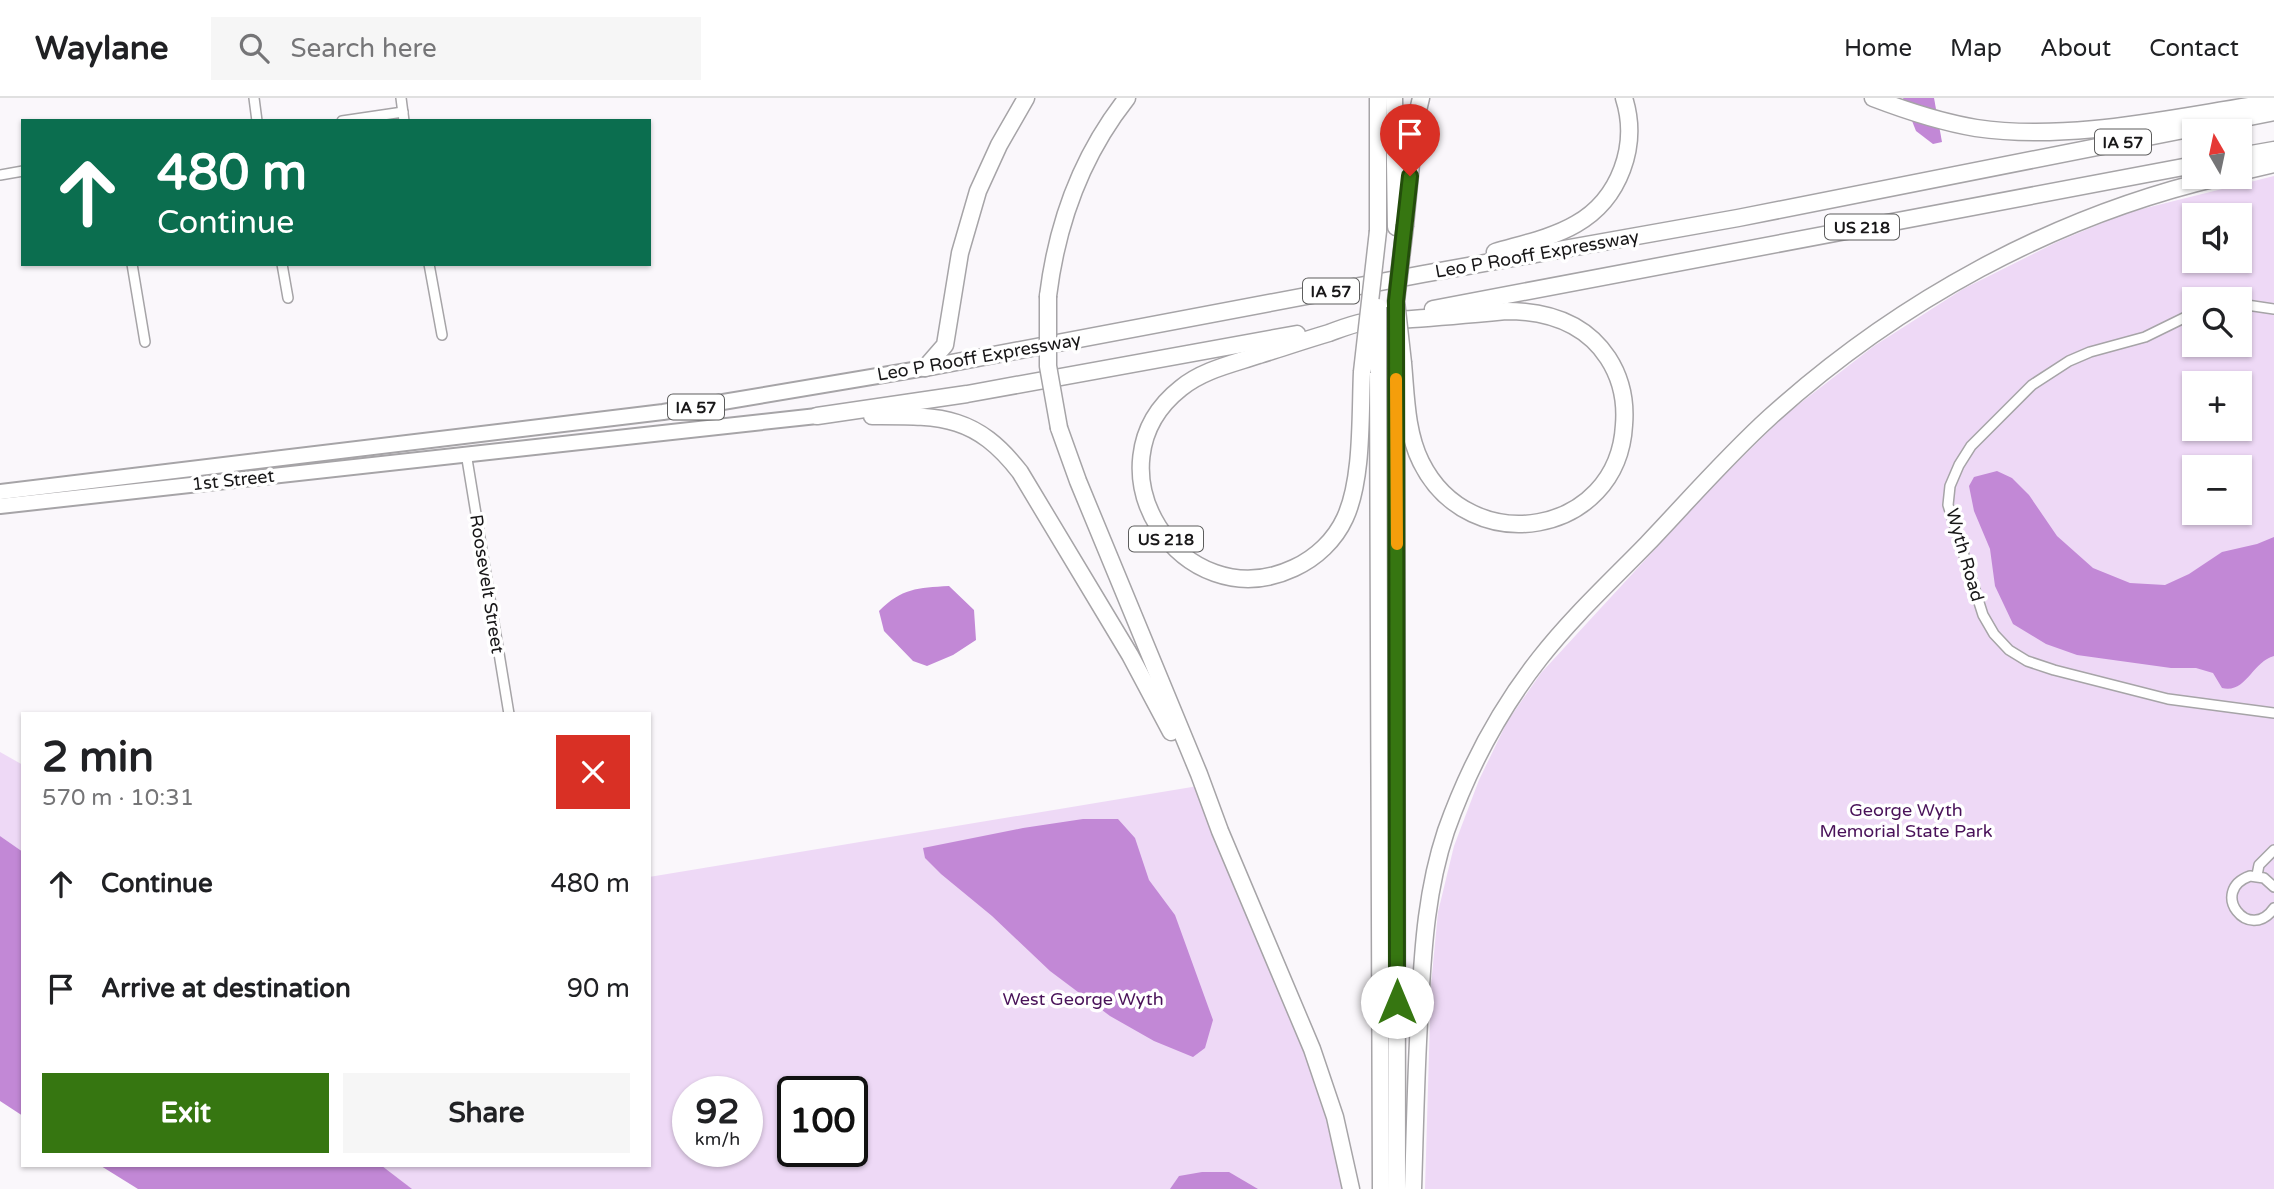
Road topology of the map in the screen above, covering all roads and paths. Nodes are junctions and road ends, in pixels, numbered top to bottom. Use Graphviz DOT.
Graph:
graph roads {
  1 [pos="254,98"];
  2 [pos="401,98"];
  3 [pos="1027,98"];
  4 [pos="1128,98"];
  5 [pos="1378,98"];
  6 [pos="1394,98"];
  7 [pos="1421,98"];
  8 [pos="1624,98"];
  9 [pos="1873,98"];
  10 [pos="1879,98"];
  11 [pos="2274,102"];
  12 [pos="1900,108"];
  13 [pos="2274,112"];
  14 [pos="403,116"];
  15 [pos="257,119"];
  16 [pos="366,119"];
  17 [pos="2274,150"];
  18 [pos="2252,154"];
  19 [pos="2274,164"];
  20 [pos="2182,167"];
  21 [pos="2252,169"];
  22 [pos="21,171"];
  23 [pos="0,175"];
  24 [pos="2182,188"];
  25 [pos="1401,226"];
  26 [pos="132,266"];
  27 [pos="282,266"];
  28 [pos="429,266"];
  29 [pos="1423,274"];
  30 [pos="288,298"];
  31 [pos="2252,306"];
  32 [pos="2274,309"];
  33 [pos="2182,319"];
  34 [pos="1363,322"];
  35 [pos="442,335"];
  36 [pos="145,342"];
  37 [pos="1399,364"];
  38 [pos="925,368"];
  39 [pos="1370,370"];
  40 [pos="817,416"];
  41 [pos="466,437"];
  42 [pos="466,453"];
  43 [pos="0,492"];
  44 [pos="0,506"];
  45 [pos="509,712"];
  46 [pos="2274,713"];
  47 [pos="1220,831"];
  48 [pos="2274,850"];
  49 [pos="2257,875"];
  50 [pos="2274,887"];
  51 [pos="2274,908"];
  52 [pos="1351,1189"];
  53 [pos="1381,1189"];
  54 [pos="1397,1189"];
  55 [pos="1413,1189"];
  1 -- 15 [label="street"];
  2 -- 14 [label="street"];
  3 -- 38 [label="highway"];
  4 -- 47 [label="highway, bridge"];
  5 -- 39 [label="highway, bridge"];
  6 -- 25 [label="highway"];
  7 -- 25 [label="highway"];
  8 -- 29 [label="highway"];
  9 -- 12 [label="highway"];
  10 -- 12 [label="highway"];
  11 -- 12 [label="highway"];
  13 -- 29 [label="highway, Leo P Rooff Expressway / IA 57"];
  14 -- 16 [label="street"];
  17 -- 18 [label="highway"];
  19 -- 21 [label="highway"];
  20 -- 34 [label="highway, Leo P Rooff Expressway / US 218"];
  22 -- 23 [label="street"];
  24 -- 55 [label="highway"];
  25 -- 37 [label="highway, bridge"];
  26 -- 36 [label="street"];
  27 -- 30 [label="street"];
  28 -- 35 [label="street"];
  29 -- 38 [label="highway, Leo P Rooff Expressway / IA 57"];
  31 -- 32 [label="street"];
  33 -- 46 [label="street, Wyth Road"];
  34 -- 37 [label="highway"];
  34 -- 39 [label="highway, US 218"];
  34 -- 40 [label="highway, Leo P Rooff Expressway / IA 57"];
  37 -- 54 [label="highway"];
  38 -- 41 [label="main road, Leo P Rooff Expressway / IA 57"];
  39 -- 53 [label="highway"];
  40 -- 42 [label="main road, Leo P Rooff Expressway / IA 57"];
  40 -- 47 [label="highway"];
  41 -- 43 [label="main road, 1st Street"];
  42 -- 44 [label="main road, 1st Street"];
  42 -- 45 [label="street, Roosevelt Street"];
  47 -- 52 [label="highway"];
  48 -- 49 [label="street"];
  49 -- 50 [label="street"];
  49 -- 51 [label="street"];
}
